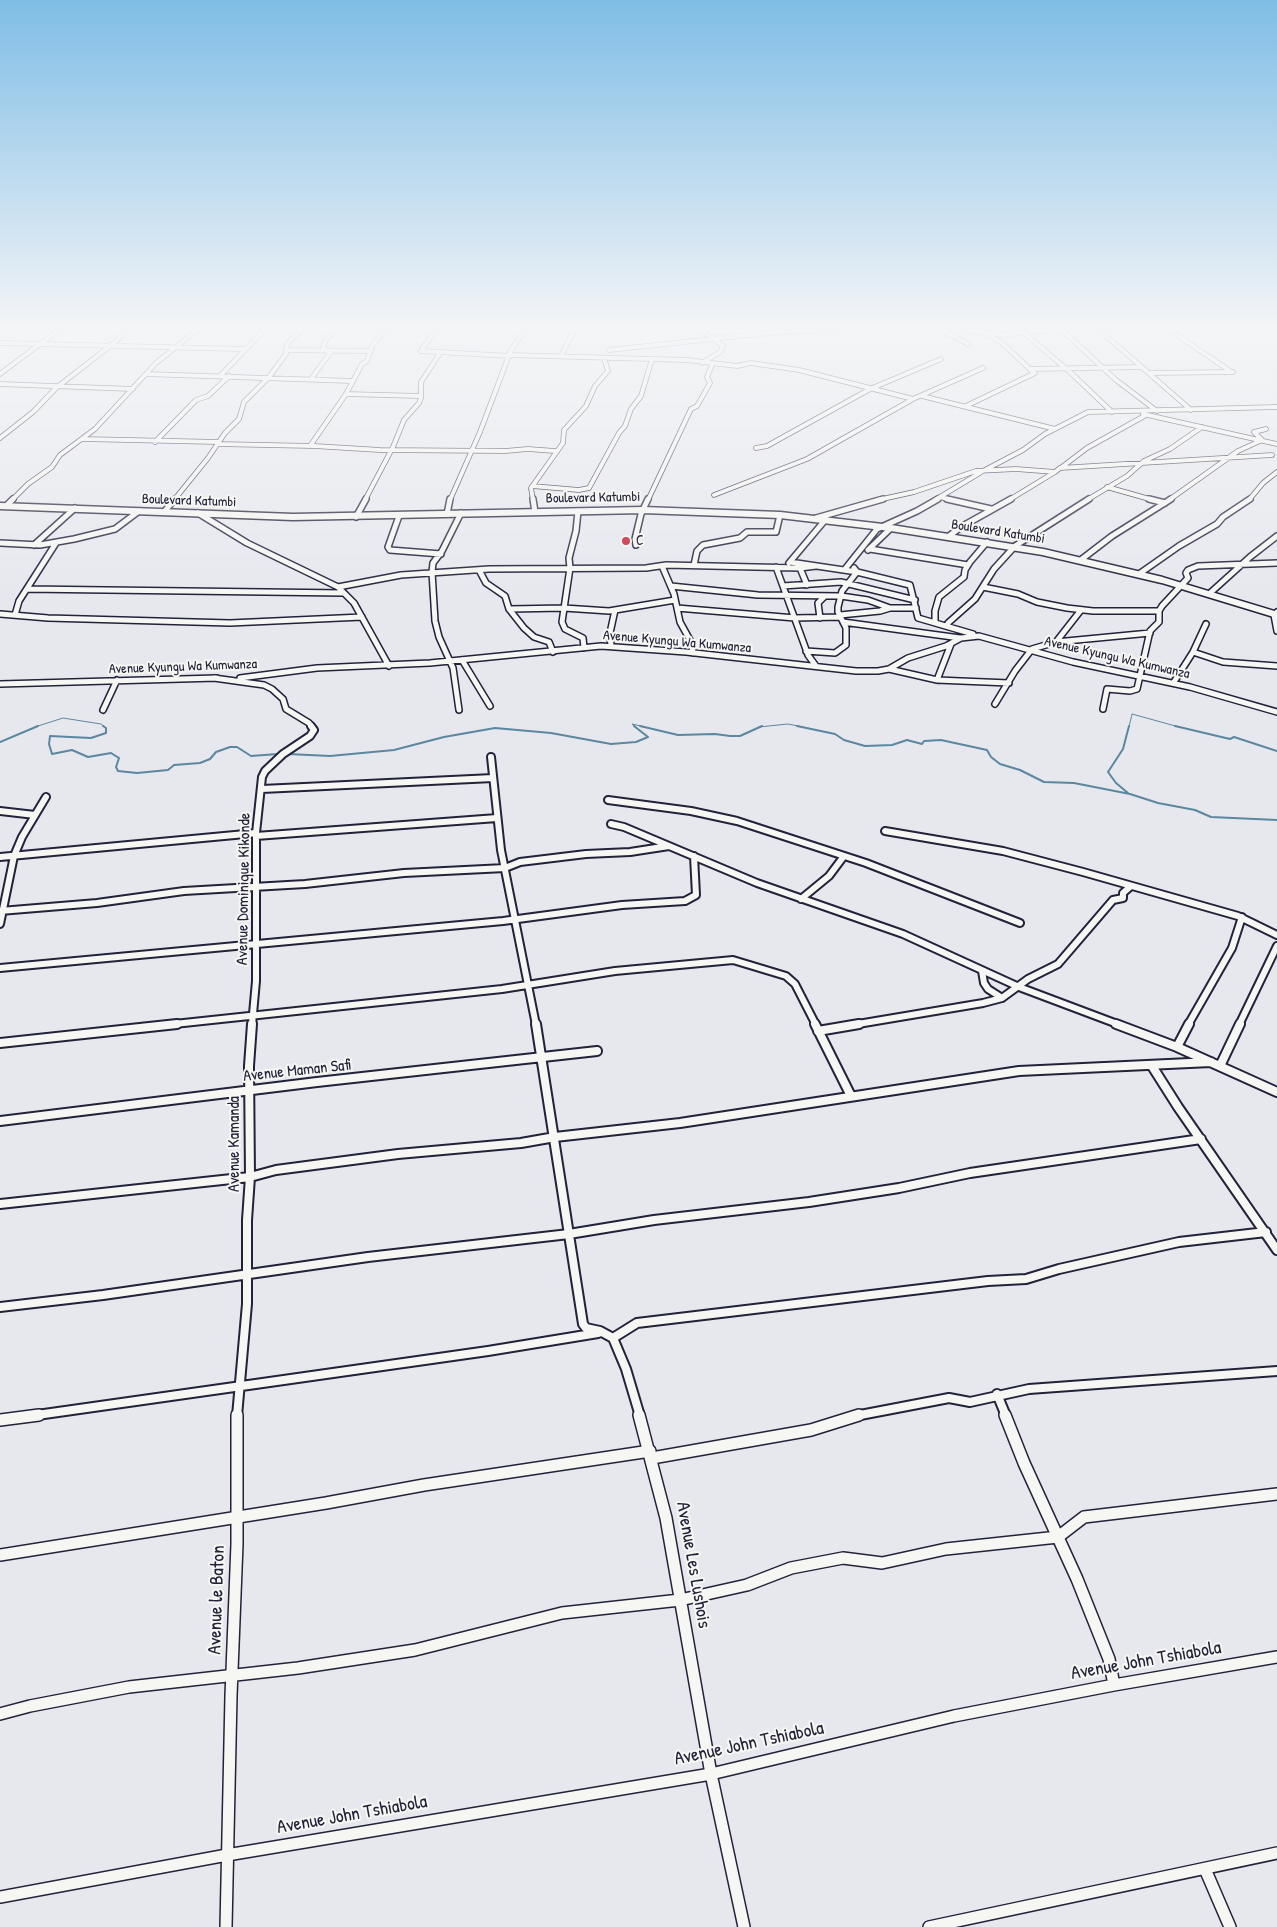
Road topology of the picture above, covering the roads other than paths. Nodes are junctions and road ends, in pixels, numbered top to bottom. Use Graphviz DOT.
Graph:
graph roads {
  1 [pos="28,416"];
  2 [pos="107,416"];
  3 [pos="180,416"];
  4 [pos="241,416"];
  5 [pos="331,416"];
  6 [pos="408,416"];
  7 [pos="486,416"];
  8 [pos="577,416"];
  9 [pos="629,416"];
  10 [pos="689,416"];
  11 [pos="822,416"];
  12 [pos="884,416"];
  13 [pos="1004,416"];
  14 [pos="1080,416"];
  15 [pos="1144,416"];
  16 [pos="1150,416"];
  17 [pos="1202,427"];
  18 [pos="1055,429"];
  19 [pos="1266,429"];
  20 [pos="1,435"];
  21 [pos="83,439"];
  22 [pos="1262,440"];
  23 [pos="155,442"];
  24 [pos="218,443"];
  25 [pos="1277,444"];
  26 [pos="310,446"];
  27 [pos="756,448"];
  28 [pos="392,450"];
  29 [pos="472,450"];
  30 [pos="555,451"];
  31 [pos="1272,455"];
  32 [pos="1228,458"];
  33 [pos="1142,463"];
  34 [pos="1060,468"];
  35 [pos="989,469"];
  36 [pos="1056,472"];
  37 [pos="1277,472"];
  38 [pos="532,486"];
  39 [pos="1108,487"];
  40 [pos="714,495"];
  41 [pos="940,497"];
  42 [pos="1165,502"];
  43 [pos="0,506"];
  44 [pos="8,506"];
  45 [pos="75,508"];
  46 [pos="991,509"];
  47 [pos="643,510"];
  48 [pos="139,511"];
  49 [pos="578,511"];
  50 [pos="164,512"];
  51 [pos="535,512"];
  52 [pos="198,513"];
  53 [pos="462,513"];
  54 [pos="447,514"];
  55 [pos="780,515"];
  56 [pos="399,516"];
  57 [pos="356,517"];
  58 [pos="816,518"];
  59 [pos="826,519"];
  60 [pos="882,527"];
  61 [pos="891,528"];
  62 [pos="949,536"];
  63 [pos="1277,536"];
  64 [pos="987,542"];
  65 [pos="56,543"];
  66 [pos="0,544"];
  67 [pos="34,545"];
  68 [pos="636,545"];
  69 [pos="1015,546"];
  70 [pos="870,549"];
  71 [pos="441,554"];
  72 [pos="857,555"];
  73 [pos="1082,559"];
  74 [pos="790,562"];
  75 [pos="852,563"];
  76 [pos="1277,563"];
  77 [pos="694,565"];
  78 [pos="968,565"];
  79 [pos="1241,565"];
  80 [pos="662,566"];
  81 [pos="816,566"];
  82 [pos="776,567"];
  83 [pos="784,567"];
  84 [pos="570,568"];
  85 [pos="800,568"];
  86 [pos="846,569"];
  87 [pos="479,570"];
  88 [pos="432,572"];
  89 [pos="857,572"];
  90 [pos="1139,574"];
  91 [pos="848,583"];
  92 [pos="807,585"];
  93 [pos="1180,585"];
  94 [pos="671,586"];
  95 [pos="783,586"];
  96 [pos="338,587"];
  97 [pos="983,587"];
  98 [pos="27,589"];
  99 [pos="344,593"];
  100 [pos="1209,594"];
  101 [pos="787,596"];
  102 [pos="824,596"];
  103 [pos="841,596"];
  104 [pos="675,600"];
  105 [pos="915,600"];
  106 [pos="564,608"];
  107 [pos="677,608"];
  108 [pos="890,608"];
  109 [pos="916,608"];
  110 [pos="510,609"];
  111 [pos="615,610"];
  112 [pos="1081,610"];
  113 [pos="1160,610"];
  114 [pos="0,614"];
  115 [pos="1276,614"];
  116 [pos="15,615"];
  117 [pos="362,617"];
  118 [pos="795,618"];
  119 [pos="820,618"];
  120 [pos="841,618"];
  121 [pos="935,622"];
  122 [pos="1206,624"];
  123 [pos="948,626"];
  124 [pos="1277,630"];
  125 [pos="1149,635"];
  126 [pos="979,636"];
  127 [pos="961,638"];
  128 [pos="1056,642"];
  129 [pos="951,644"];
  130 [pos="610,646"];
  131 [pos="584,648"];
  132 [pos="1032,649"];
  133 [pos="806,651"];
  134 [pos="553,652"];
  135 [pos="1193,652"];
  136 [pos="693,653"];
  137 [pos="462,660"];
  138 [pos="450,661"];
  139 [pos="389,666"];
  140 [pos="816,666"];
  141 [pos="1277,666"];
  142 [pos="888,669"];
  143 [pos="1139,675"];
  144 [pos="214,678"];
  145 [pos="117,680"];
  146 [pos="937,680"];
  147 [pos="1174,682"];
  148 [pos="1009,683"];
  149 [pos="0,684"];
  150 [pos="995,704"];
  151 [pos="490,706"];
  152 [pos="1103,709"];
  153 [pos="103,710"];
  154 [pos="459,710"];
  155 [pos="1277,712"];
  156 [pos="491,757"];
  157 [pos="493,778"];
  158 [pos="262,789"];
  159 [pos="46,796"];
  160 [pos="608,800"];
  161 [pos="0,811"];
  162 [pos="35,814"];
  163 [pos="497,818"];
  164 [pos="611,824"];
  165 [pos="885,831"];
  166 [pos="256,835"];
  167 [pos="669,846"];
  168 [pos="14,856"];
  169 [pos="694,856"];
  170 [pos="844,856"];
  171 [pos="0,857"];
  172 [pos="505,868"];
  173 [pos="1131,886"];
  174 [pos="255,887"];
  175 [pos="801,899"];
  176 [pos="2,911"];
  177 [pos="1242,918"];
  178 [pos="515,919"];
  179 [pos="1020,923"];
  180 [pos="0,924"];
  181 [pos="1277,935"];
  182 [pos="256,944"];
  183 [pos="1277,946"];
  184 [pos="0,968"];
  185 [pos="982,971"];
  186 [pos="529,984"];
  187 [pos="1019,987"];
  188 [pos="1002,998"];
  189 [pos="253,1015"];
  190 [pos="818,1031"];
  191 [pos="0,1043"];
  192 [pos="1177,1047"];
  193 [pos="597,1051"];
  194 [pos="540,1057"];
  195 [pos="1212,1062"];
  196 [pos="1152,1066"];
  197 [pos="1220,1066"];
  198 [pos="249,1090"];
  199 [pos="1277,1092"];
  200 [pos="851,1096"];
  201 [pos="0,1121"];
  202 [pos="555,1137"];
  203 [pos="1201,1139"];
  204 [pos="250,1177"];
  205 [pos="0,1204"];
  206 [pos="1266,1232"];
  207 [pos="569,1234"];
  208 [pos="1277,1250"];
  209 [pos="246,1274"];
  210 [pos="0,1308"];
  211 [pos="603,1332"];
  212 [pos="613,1338"];
  213 [pos="1277,1370"];
  214 [pos="239,1385"];
  215 [pos="997,1394"];
  216 [pos="0,1420"];
  217 [pos="651,1454"];
  218 [pos="1277,1494"];
  219 [pos="238,1516"];
  220 [pos="1058,1537"];
  221 [pos="0,1555"];
  222 [pos="680,1600"];
  223 [pos="1277,1657"];
  224 [pos="232,1676"];
  225 [pos="1114,1684"];
  226 [pos="0,1714"];
  227 [pos="711,1774"];
  228 [pos="1277,1853"];
  229 [pos="227,1855"];
  230 [pos="1205,1868"];
  231 [pos="0,1897"];
  232 [pos="226,1927"];
  233 [pos="744,1927"];
  234 [pos="929,1927"];
  235 [pos="1230,1927"];
  1 -- 20 [label="street"];
  2 -- 21 [label="street"];
  3 -- 23 [label="street"];
  4 -- 24 [label="street"];
  5 -- 26 [label="street"];
  6 -- 28 [label="street"];
  7 -- 29 [label="street"];
  8 -- 30 [label="street"];
  9 -- 38 [label="street"];
  10 -- 47 [label="street"];
  11 -- 27 [label="street"];
  12 -- 40 [label="street"];
  13 -- 18 [label="street"];
  14 -- 18 [label="street"];
  15 -- 34 [label="street"];
  16 -- 17 [label="street"];
  17 -- 22 [label="street"];
  17 -- 33 [label="street"];
  18 -- 35 [label="street"];
  19 -- 22 [label="street"];
  21 -- 23 [label="street"];
  21 -- 44 [label="street"];
  22 -- 25 [label="street"];
  22 -- 32 [label="street"];
  23 -- 24 [label="street"];
  24 -- 26 [label="street"];
  24 -- 50 [label="street"];
  26 -- 28 [label="street"];
  28 -- 29 [label="street"];
  28 -- 57 [label="street"];
  29 -- 30 [label="street"];
  29 -- 54 [label="street"];
  30 -- 38 [label="street"];
  31 -- 32 [label="street"];
  32 -- 33 [label="street"];
  32 -- 42 [label="street"];
  33 -- 34 [label="street"];
  33 -- 39 [label="street"];
  34 -- 36 [label="street"];
  35 -- 36 [label="street"];
  35 -- 41 [label="street"];
  35 -- 58 [label="street"];
  36 -- 46 [label="street"];
  37 -- 90 [label="street"];
  38 -- 51 [label="street"];
  39 -- 42 [label="street"];
  39 -- 69 [label="street"];
  41 -- 46 [label="street"];
  41 -- 60 [label="street"];
  42 -- 73 [label="street"];
  43 -- 44 [label="street, Boulevard Katumbi"];
  44 -- 45 [label="street, Boulevard Katumbi"];
  45 -- 48 [label="street, Boulevard Katumbi"];
  45 -- 67 [label="street"];
  46 -- 62 [label="street"];
  47 -- 49 [label="street, Boulevard Katumbi"];
  47 -- 55 [label="street, Boulevard Katumbi"];
  47 -- 68 [label="street"];
  48 -- 50 [label="street, Boulevard Katumbi"];
  48 -- 65 [label="street"];
  49 -- 51 [label="street, Boulevard Katumbi"];
  49 -- 84 [label="street"];
  50 -- 52 [label="street, Boulevard Katumbi"];
  51 -- 53 [label="street, Boulevard Katumbi"];
  52 -- 57 [label="street, Boulevard Katumbi"];
  52 -- 96 [label="street"];
  53 -- 54 [label="street, Boulevard Katumbi"];
  53 -- 71 [label="street"];
  54 -- 56 [label="street, Boulevard Katumbi"];
  55 -- 58 [label="street, Boulevard Katumbi"];
  55 -- 77 [label="street"];
  56 -- 57 [label="street, Boulevard Katumbi"];
  56 -- 71 [label="street"];
  58 -- 59 [label="street, Boulevard Katumbi"];
  59 -- 60 [label="street, Boulevard Katumbi"];
  59 -- 74 [label="street"];
  60 -- 61 [label="street, Boulevard Katumbi"];
  60 -- 72 [label="street"];
  61 -- 62 [label="street, Boulevard Katumbi"];
  61 -- 70 [label="street"];
  62 -- 64 [label="street, Boulevard Katumbi"];
  63 -- 79 [label="street"];
  64 -- 69 [label="street, Boulevard Katumbi"];
  64 -- 78 [label="street"];
  65 -- 67 [label="street"];
  65 -- 98 [label="street"];
  66 -- 67 [label="street"];
  69 -- 73 [label="street, Boulevard Katumbi"];
  69 -- 97 [label="street"];
  70 -- 72 [label="street"];
  70 -- 78 [label="street"];
  71 -- 88 [label="street"];
  72 -- 75 [label="street"];
  73 -- 90 [label="street, Boulevard Katumbi"];
  74 -- 81 [label="street"];
  74 -- 83 [label="street"];
  75 -- 86 [label="street"];
  75 -- 89 [label="street"];
  76 -- 79 [label="street"];
  77 -- 80 [label="street"];
  77 -- 82 [label="street"];
  78 -- 121 [label="street"];
  79 -- 93 [label="street"];
  79 -- 100 [label="street"];
  80 -- 84 [label="street"];
  80 -- 94 [label="street"];
  81 -- 85 [label="street"];
  81 -- 86 [label="street"];
  82 -- 83 [label="street"];
  82 -- 95 [label="street"];
  83 -- 85 [label="street"];
  84 -- 87 [label="street"];
  84 -- 106 [label="street"];
  85 -- 92 [label="street"];
  86 -- 89 [label="street"];
  87 -- 88 [label="street"];
  87 -- 110 [label="street"];
  88 -- 96 [label="street"];
  88 -- 138 [label="street"];
  89 -- 91 [label="street"];
  89 -- 105 [label="street"];
  90 -- 93 [label="street, Boulevard Katumbi"];
  91 -- 92 [label="street"];
  91 -- 103 [label="street"];
  91 -- 105 [label="street"];
  92 -- 95 [label="street"];
  93 -- 100 [label="street, Boulevard Katumbi"];
  93 -- 113 [label="street"];
  94 -- 101 [label="street"];
  94 -- 104 [label="street"];
  95 -- 101 [label="street"];
  96 -- 99 [label="street"];
  97 -- 112 [label="street"];
  97 -- 123 [label="street"];
  98 -- 99 [label="street"];
  98 -- 116 [label="street"];
  99 -- 117 [label="street"];
  100 -- 115 [label="street, Boulevard Katumbi"];
  101 -- 102 [label="street"];
  101 -- 118 [label="street"];
  102 -- 103 [label="street"];
  102 -- 119 [label="street"];
  103 -- 108 [label="street"];
  103 -- 120 [label="street"];
  104 -- 107 [label="street"];
  104 -- 111 [label="street"];
  105 -- 109 [label="street"];
  106 -- 110 [label="street"];
  106 -- 111 [label="street"];
  106 -- 131 [label="street"];
  107 -- 118 [label="street"];
  107 -- 136 [label="street"];
  108 -- 109 [label="street"];
  108 -- 120 [label="street"];
  109 -- 121 [label="street"];
  110 -- 134 [label="street"];
  111 -- 130 [label="street"];
  112 -- 113 [label="street"];
  112 -- 128 [label="street"];
  113 -- 125 [label="street"];
  114 -- 116 [label="street"];
  115 -- 124 [label="street"];
  116 -- 117 [label="street"];
  117 -- 139 [label="street"];
  118 -- 119 [label="street"];
  118 -- 133 [label="street"];
  119 -- 120 [label="street"];
  120 -- 127 [label="street"];
  120 -- 133 [label="street"];
  121 -- 123 [label="street"];
  122 -- 135 [label="street"];
  123 -- 126 [label="street"];
  125 -- 128 [label="street"];
  125 -- 143 [label="street"];
  126 -- 127 [label="street, Avenue Kyungu Wa Kumwanza"];
  126 -- 132 [label="street, Avenue Kyungu Wa Kumwanza"];
  127 -- 129 [label="street, Avenue Kyungu Wa Kumwanza"];
  128 -- 132 [label="street"];
  129 -- 142 [label="street, Avenue Kyungu Wa Kumwanza"];
  129 -- 146 [label="street"];
  130 -- 131 [label="street, Avenue Kyungu Wa Kumwanza"];
  130 -- 136 [label="street, Avenue Kyungu Wa Kumwanza"];
  131 -- 134 [label="street, Avenue Kyungu Wa Kumwanza"];
  132 -- 143 [label="street, Avenue Kyungu Wa Kumwanza"];
  132 -- 148 [label="street"];
  133 -- 140 [label="street"];
  134 -- 137 [label="street, Avenue Kyungu Wa Kumwanza"];
  135 -- 141 [label="street"];
  135 -- 147 [label="street"];
  136 -- 140 [label="street, Avenue Kyungu Wa Kumwanza"];
  137 -- 138 [label="street, Avenue Kyungu Wa Kumwanza"];
  137 -- 151 [label="street"];
  138 -- 139 [label="street, Avenue Kyungu Wa Kumwanza"];
  138 -- 154 [label="street"];
  139 -- 144 [label="street, Avenue Kyungu Wa Kumwanza"];
  140 -- 142 [label="street, Avenue Kyungu Wa Kumwanza"];
  142 -- 146 [label="street"];
  143 -- 147 [label="street, Avenue Kyungu Wa Kumwanza"];
  143 -- 152 [label="street"];
  144 -- 145 [label="street, Avenue Kyungu Wa Kumwanza"];
  144 -- 158 [label="street, Avenue Dominique Kikonde"];
  145 -- 149 [label="street, Avenue Kyungu Wa Kumwanza"];
  145 -- 153 [label="street"];
  146 -- 148 [label="street"];
  147 -- 155 [label="street, Avenue Kyungu Wa Kumwanza"];
  148 -- 150 [label="street"];
  156 -- 157 [label="street"];
  157 -- 158 [label="street"];
  157 -- 163 [label="street"];
  158 -- 166 [label="street, Avenue Dominique Kikonde"];
  159 -- 162 [label="street"];
  160 -- 170 [label="street"];
  161 -- 162 [label="street"];
  162 -- 168 [label="street"];
  163 -- 166 [label="street"];
  163 -- 172 [label="street"];
  164 -- 167 [label="street"];
  165 -- 173 [label="street"];
  166 -- 168 [label="street"];
  166 -- 174 [label="street, Avenue Dominique Kikonde"];
  167 -- 169 [label="street"];
  167 -- 172 [label="street"];
  168 -- 171 [label="street"];
  168 -- 176 [label="street"];
  169 -- 175 [label="street"];
  169 -- 178 [label="street"];
  170 -- 175 [label="street"];
  170 -- 179 [label="street"];
  172 -- 174 [label="street"];
  172 -- 178 [label="street"];
  173 -- 177 [label="street"];
  173 -- 187 [label="street"];
  174 -- 176 [label="street"];
  174 -- 182 [label="street, Avenue Dominique Kikonde"];
  175 -- 185 [label="street"];
  176 -- 180 [label="street"];
  177 -- 181 [label="street"];
  177 -- 192 [label="street"];
  178 -- 182 [label="street"];
  178 -- 186 [label="street"];
  182 -- 184 [label="street"];
  182 -- 189 [label="street, Avenue Dominique Kikonde"];
  183 -- 197 [label="street"];
  185 -- 187 [label="street"];
  185 -- 188 [label="street"];
  186 -- 189 [label="street"];
  186 -- 190 [label="street"];
  186 -- 194 [label="street"];
  187 -- 188 [label="street"];
  187 -- 192 [label="street"];
  188 -- 190 [label="street"];
  189 -- 191 [label="street"];
  189 -- 198 [label="street, Avenue Kamanda"];
  190 -- 200 [label="street"];
  192 -- 195 [label="street"];
  193 -- 194 [label="street, Avenue Maman Safi"];
  194 -- 198 [label="street, Avenue Maman Safi"];
  194 -- 202 [label="street"];
  195 -- 196 [label="street"];
  195 -- 197 [label="street"];
  196 -- 200 [label="street"];
  196 -- 203 [label="street"];
  197 -- 199 [label="street"];
  198 -- 201 [label="street, Avenue Maman Safi"];
  198 -- 204 [label="street, Avenue Kamanda"];
  200 -- 202 [label="street"];
  202 -- 204 [label="street"];
  202 -- 207 [label="street"];
  203 -- 206 [label="street"];
  203 -- 207 [label="street"];
  204 -- 205 [label="street"];
  204 -- 209 [label="street, Avenue Kamanda"];
  206 -- 208 [label="street"];
  206 -- 212 [label="street"];
  207 -- 209 [label="street"];
  207 -- 211 [label="street"];
  209 -- 210 [label="street"];
  209 -- 214 [label="street, Avenue le Baton"];
  211 -- 212 [label="street"];
  211 -- 214 [label="street"];
  212 -- 217 [label="street, Avenue Les Lushois"];
  213 -- 215 [label="street"];
  214 -- 216 [label="street"];
  214 -- 219 [label="street, Avenue le Baton"];
  215 -- 217 [label="street"];
  215 -- 220 [label="street"];
  217 -- 219 [label="street"];
  217 -- 222 [label="street, Avenue Les Lushois"];
  218 -- 220 [label="street"];
  219 -- 221 [label="street"];
  219 -- 224 [label="street, Avenue le Baton"];
  220 -- 222 [label="street"];
  220 -- 225 [label="street"];
  222 -- 224 [label="street"];
  222 -- 227 [label="street, Avenue Les Lushois"];
  223 -- 225 [label="street, Avenue John Tshiabola"];
  224 -- 226 [label="street"];
  224 -- 229 [label="street, Avenue le Baton"];
  225 -- 227 [label="street, Avenue John Tshiabola"];
  227 -- 229 [label="street, Avenue John Tshiabola"];
  227 -- 233 [label="street, Avenue Les Lushois"];
  228 -- 230 [label="street"];
  229 -- 231 [label="street, Avenue John Tshiabola"];
  229 -- 232 [label="street, Avenue le Baton"];
  230 -- 234 [label="street"];
  230 -- 235 [label="street"];
}
